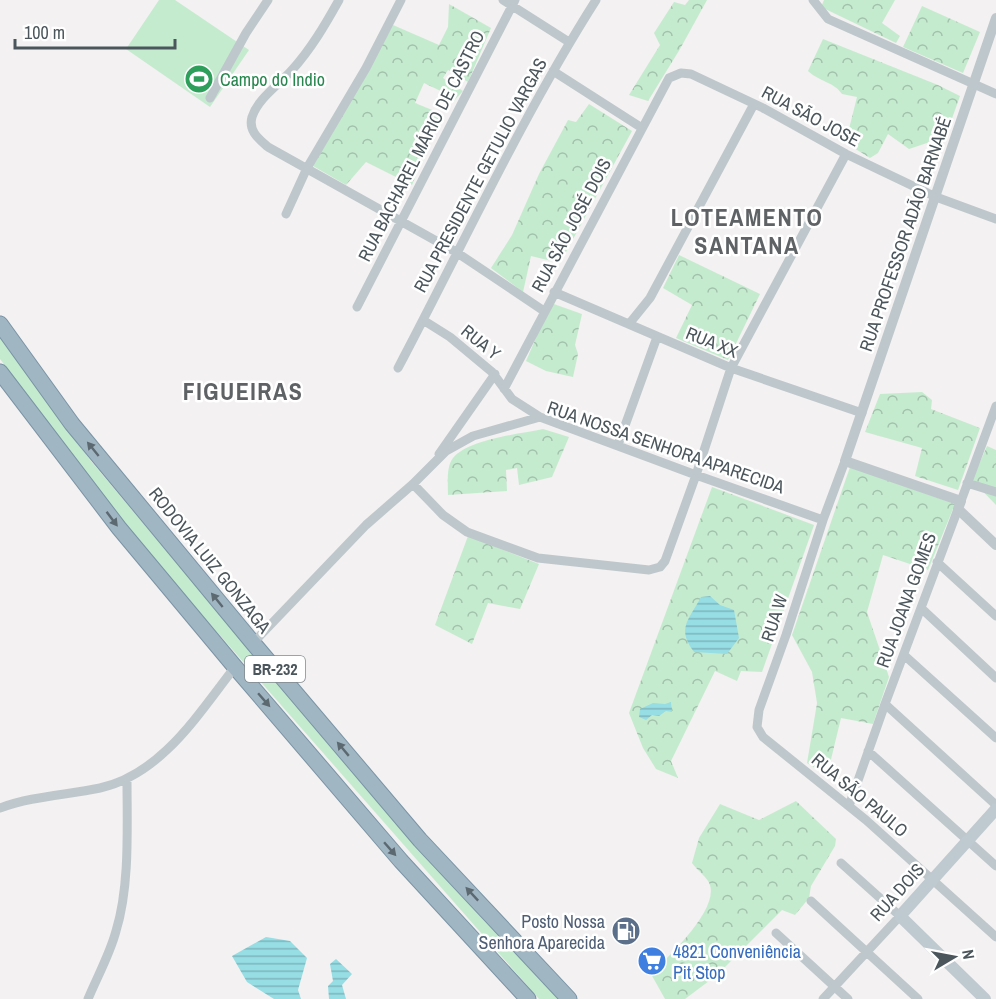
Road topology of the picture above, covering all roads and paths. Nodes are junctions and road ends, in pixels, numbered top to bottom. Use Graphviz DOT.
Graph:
graph roads {
  1 [pos="268,0"];
  2 [pos="339,0"];
  3 [pos="401,0"];
  4 [pos="503,0"];
  5 [pos="596,0"];
  6 [pos="813,0"];
  7 [pos="514,3"];
  8 [pos="996,18"];
  9 [pos="569,42"];
  10 [pos="553,71"];
  11 [pos="669,78"];
  12 [pos="972,85"];
  13 [pos="996,94"];
  14 [pos="210,98"];
  15 [pos="754,104"];
  16 [pos="642,128"];
  17 [pos="846,154"];
  18 [pos="307,168"];
  19 [pos="936,197"];
  20 [pos="286,214"];
  21 [pos="401,219"];
  22 [pos="996,219"];
  23 [pos="456,252"];
  24 [pos="554,292"];
  25 [pos="357,307"];
  26 [pos="544,311"];
  27 [pos="423,320"];
  28 [pos="0,324"];
  29 [pos="629,324"];
  30 [pos="657,337"];
  31 [pos="398,368"];
  32 [pos="731,368"];
  33 [pos="0,372"];
  34 [pos="495,374"];
  35 [pos="504,389"];
  36 [pos="862,413"];
  37 [pos="995,413"];
  38 [pos="540,417"];
  39 [pos="618,445"];
  40 [pos="436,458"];
  41 [pos="845,461"];
  42 [pos="696,476"];
  43 [pos="967,483"];
  44 [pos="413,484"];
  45 [pos="996,492"];
  46 [pos="960,505"];
  47 [pos="823,520"];
  48 [pos="996,545"];
  49 [pos="937,562"];
  50 [pos="921,608"];
  51 [pos="996,616"];
  52 [pos="253,644"];
  53 [pos="903,655"];
  54 [pos="235,667"];
  55 [pos="996,678"];
  56 [pos="885,704"];
  57 [pos="757,728"];
  58 [pos="996,738"];
  59 [pos="867,751"];
  60 [pos="127,780"];
  61 [pos="849,806"];
  62 [pos="996,807"];
  63 [pos="0,808"];
  64 [pos="966,842"];
  65 [pos="841,863"];
  66 [pos="996,866"];
  67 [pos="933,879"];
  68 [pos="811,901"];
  69 [pos="900,916"];
  70 [pos="776,933"];
  71 [pos="996,937"];
  72 [pos="868,952"];
  73 [pos="834,988"];
  74 [pos="88,999"];
  75 [pos="528,999"];
  76 [pos="569,999"];
  77 [pos="823,999"];
  78 [pos="848,999"];
  79 [pos="918,999"];
  80 [pos="985,999"];
  1 -- 14 [label="street"];
  2 -- 18 [label="street"];
  3 -- 18 [label="street"];
  4 -- 7 [label="street"];
  5 -- 9 [label="street, RUA PRESIDENTE GETULIO VARGAS"];
  6 -- 12 [label="street"];
  7 -- 9 [label="street"];
  7 -- 21 [label="street, RUA BACHAREL MÁRIO DE CASTRO"];
  8 -- 12 [label="street, RUA PROFESSOR ADÃO BARNABÉ"];
  9 -- 10 [label="street, RUA PRESIDENTE GETULIO VARGAS"];
  10 -- 16 [label="street"];
  10 -- 23 [label="street, RUA PRESIDENTE GETULIO VARGAS"];
  11 -- 15 [label="street, RUA SÃO JOSE"];
  11 -- 16 [label="street, RUA SÃO JOSÉ DOIS"];
  12 -- 13 [label="street"];
  12 -- 19 [label="street, RUA PROFESSOR ADÃO BARNABÉ"];
  15 -- 17 [label="street, RUA SÃO JOSE"];
  15 -- 29 [label="street"];
  16 -- 24 [label="street, RUA SÃO JOSÉ DOIS"];
  17 -- 19 [label="street, RUA SÃO JOSE"];
  17 -- 32 [label="street"];
  18 -- 20 [label="street"];
  18 -- 21 [label="street"];
  19 -- 22 [label="street, RUA SÃO JOSE"];
  19 -- 36 [label="street, RUA PROFESSOR ADÃO BARNABÉ"];
  21 -- 23 [label="street"];
  21 -- 25 [label="street, RUA BACHAREL MÁRIO DE CASTRO"];
  23 -- 26 [label="street"];
  23 -- 27 [label="street, RUA PRESIDENTE GETULIO VARGAS"];
  24 -- 26 [label="street, RUA SÃO JOSÉ DOIS"];
  24 -- 29 [label="street, RUA XX"];
  26 -- 35 [label="street, RUA SÃO JOSÉ DOIS"];
  27 -- 31 [label="street, RUA PRESIDENTE GETULIO VARGAS"];
  27 -- 34 [label="street, RUA Y"];
  52 -- 28 [label="highway, RODOVIA LUIZ GONZAGA / BR-232, one-way"];
  29 -- 30 [label="street, RUA XX"];
  30 -- 32 [label="street, RUA XX"];
  30 -- 39 [label="street"];
  32 -- 36 [label="street, RUA XX"];
  32 -- 42 [label="street"];
  33 -- 54 [label="highway, BR-232, one-way"];
  34 -- 35 [label="street, RUA Y"];
  34 -- 40 [label="street"];
  35 -- 38 [label="street, RUA Y"];
  36 -- 41 [label="street, RUA PROFESSOR ADÃO BARNABÉ"];
  37 -- 43 [label="street, RUA JOANA GOMES"];
  38 -- 39 [label="street, RUA NOSSA SENHORA APARECIDA"];
  38 -- 40 [label="street, RUA NOSSA SENHORA APARECIDA"];
  39 -- 42 [label="street, RUA NOSSA SENHORA APARECIDA"];
  40 -- 44 [label="street, RUA NOSSA SENHORA APARECIDA"];
  41 -- 46 [label="street"];
  41 -- 47 [label="street"];
  42 -- 44 [label="street"];
  42 -- 47 [label="street, RUA NOSSA SENHORA APARECIDA"];
  43 -- 45 [label="street"];
  43 -- 46 [label="street, RUA JOANA GOMES"];
  44 -- 52 [label="street, RUA NOSSA SENHORA APARECIDA"];
  46 -- 48 [label="street"];
  46 -- 49 [label="street, RUA JOANA GOMES"];
  47 -- 57 [label="street, RUA W"];
  49 -- 50 [label="street, RUA JOANA GOMES"];
  49 -- 51 [label="street"];
  50 -- 53 [label="street, RUA JOANA GOMES"];
  50 -- 55 [label="street"];
  76 -- 52 [label="highway, RODOVIA LUIZ GONZAGA / BR-232, one-way"];
  53 -- 56 [label="street, RUA JOANA GOMES"];
  53 -- 58 [label="street"];
  54 -- 60 [label="street"];
  54 -- 75 [label="highway, BR-232, one-way"];
  56 -- 59 [label="street, RUA JOANA GOMES"];
  56 -- 62 [label="street"];
  57 -- 61 [label="street, RUA SÃO PAULO"];
  59 -- 61 [label="street, RUA JOANA GOMES"];
  59 -- 64 [label="street, RUA SÃO PAULO"];
  60 -- 63 [label="street"];
  60 -- 74 [label="street"];
  61 -- 67 [label="street, RUA SÃO PAULO"];
  62 -- 64 [label="main road, RUA DOIS"];
  64 -- 66 [label="street, RUA SÃO PAULO"];
  64 -- 67 [label="main road, RUA DOIS"];
  65 -- 69 [label="street"];
  67 -- 69 [label="main road, RUA DOIS"];
  67 -- 71 [label="street, RUA SÃO PAULO"];
  68 -- 72 [label="street"];
  69 -- 72 [label="street, RUA DOIS"];
  69 -- 80 [label="main road"];
  70 -- 73 [label="street"];
  72 -- 73 [label="street, RUA DOIS"];
  72 -- 79 [label="street"];
  73 -- 77 [label="street, RUA DOIS"];
  73 -- 78 [label="street"];
}
